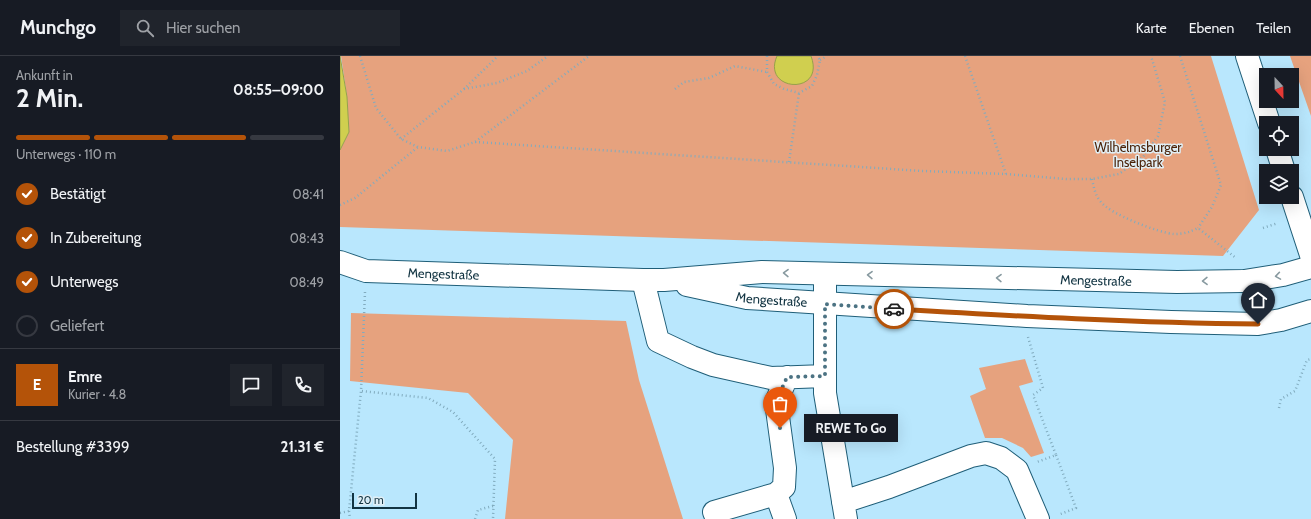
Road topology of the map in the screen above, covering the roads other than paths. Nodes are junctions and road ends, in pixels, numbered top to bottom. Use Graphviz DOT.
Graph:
graph roads {
  1 [pos="1247,56"];
  2 [pos="1266,116"];
  3 [pos="1294,204"];
  4 [pos="1311,256"];
  5 [pos="340,262"];
  6 [pos="1311,267"];
  7 [pos="366,271"];
  8 [pos="825,274"];
  9 [pos="340,280"];
  10 [pos="643,280"];
  11 [pos="664,280"];
  12 [pos="825,304"];
  13 [pos="1311,311"];
  14 [pos="825,376"];
  15 [pos="787,377"];
  16 [pos="776,494"];
  17 [pos="845,510"];
  18 [pos="1046,518"];
  19 [pos="717,519"];
  20 [pos="785,519"];
  1 -- 2 [label="main road"];
  3 -- 4 [label="main road"];
  5 -- 7 [label="main road, Mengestraße"];
  6 -- 8 [label="main road, Mengestraße, one-way"];
  7 -- 9 [label="main road, Mengestraße"];
  7 -- 10 [label="main road, Mengestraße"];
  8 -- 11 [label="main road, Mengestraße, one-way"];
  8 -- 12 [label="main road"];
  10 -- 11 [label="main road, Mengestraße"];
  10 -- 15 [label="main road"];
  11 -- 12 [label="main road, Mengestraße"];
  12 -- 13 [label="main road, Mengestraße"];
  12 -- 14 [label="main road"];
  14 -- 15 [label="main road"];
  14 -- 17 [label="main road"];
  15 -- 16 [label="main road"];
  16 -- 19 [label="main road"];
  16 -- 20 [label="main road"];
  17 -- 18 [label="main road"];
}
